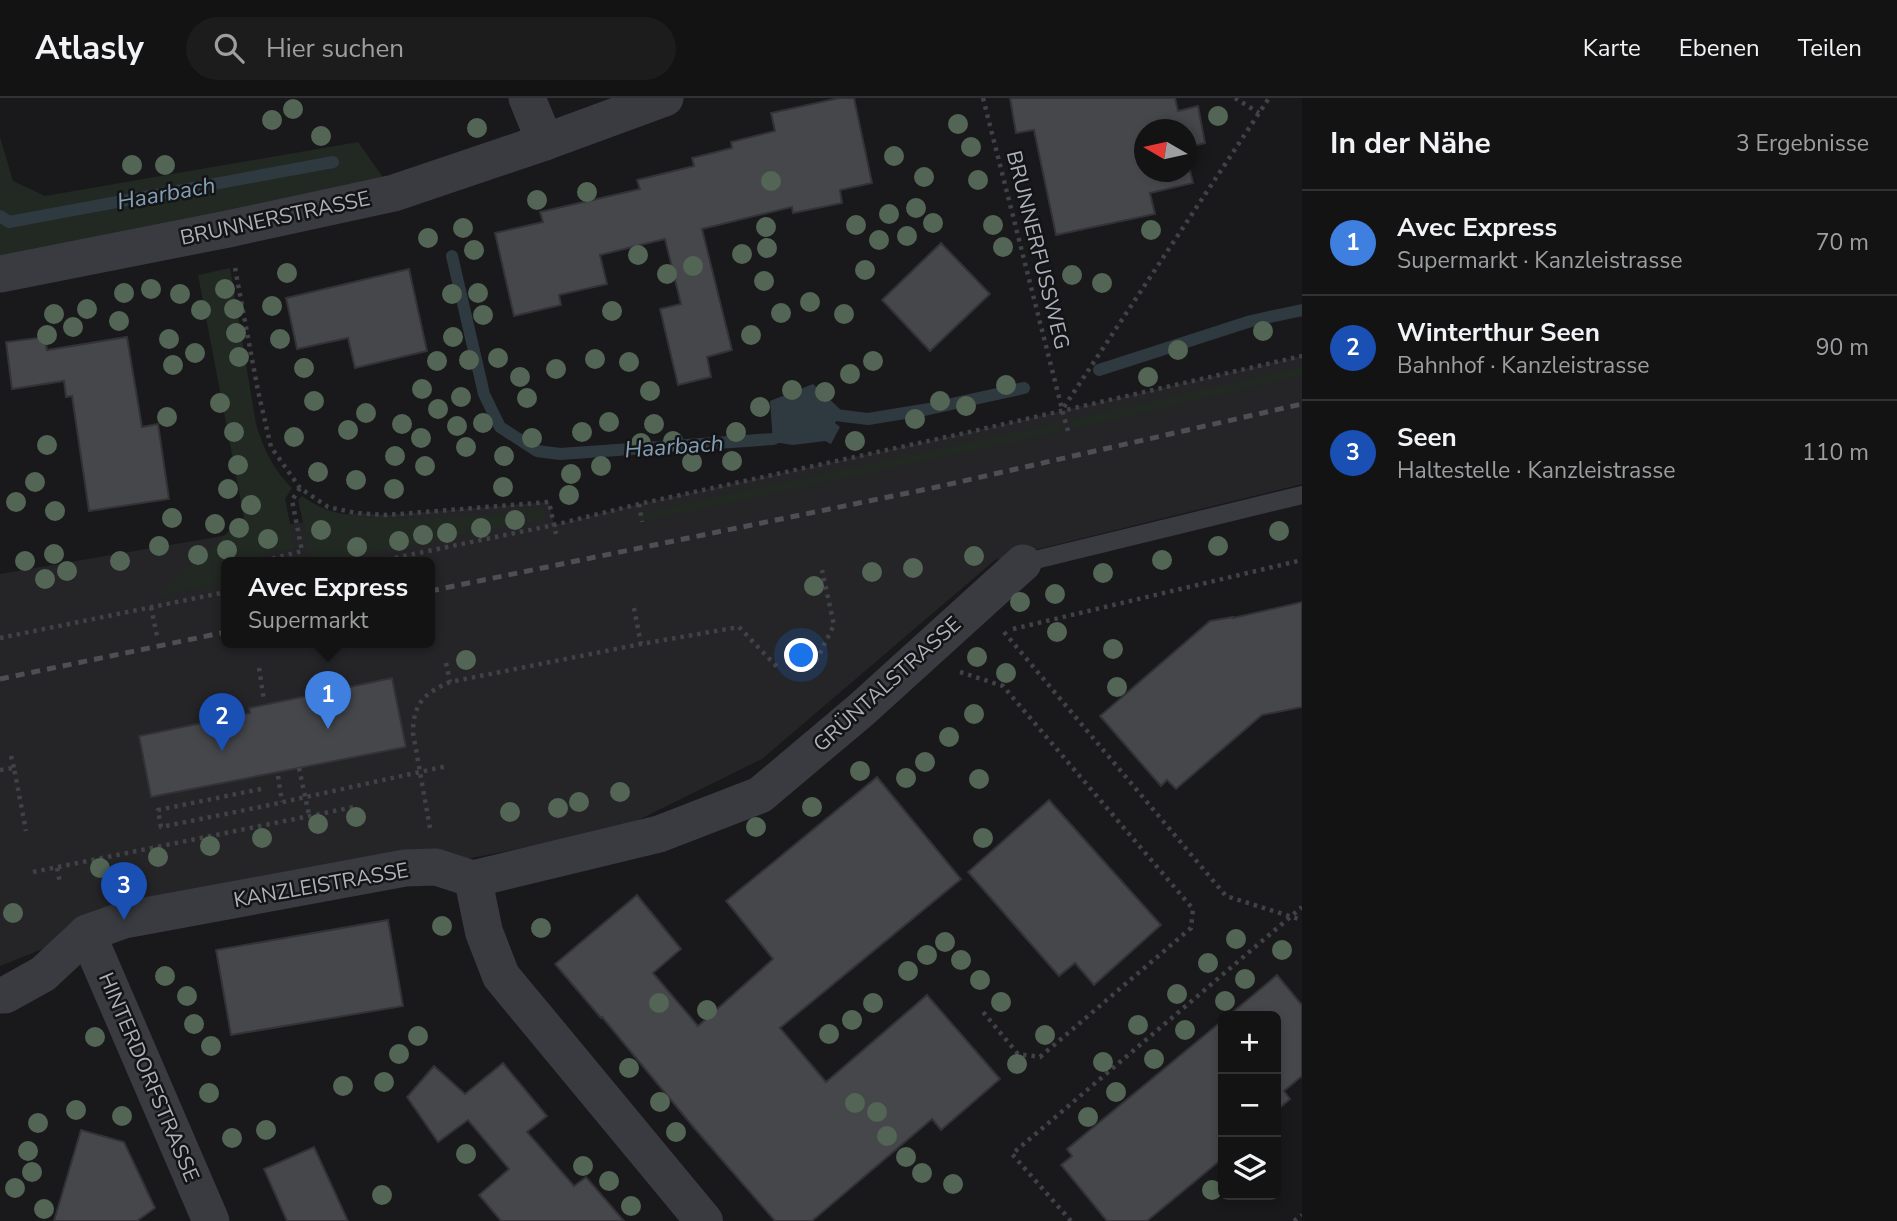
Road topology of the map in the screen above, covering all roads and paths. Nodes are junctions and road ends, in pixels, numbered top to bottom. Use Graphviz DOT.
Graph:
graph roads {
  1 [pos="527,98"];
  2 [pos="665,98"];
  3 [pos="983,98"];
  4 [pos="1235,98"];
  5 [pos="1269,98"];
  6 [pos="1259,113"];
  7 [pos="545,142"];
  8 [pos="228,229"];
  9 [pos="0,274"];
  10 [pos="1302,356"];
  11 [pos="1062,410"];
  12 [pos="1068,431"];
  13 [pos="300,488"];
  14 [pos="1302,495"];
  15 [pos="639,504"];
  16 [pos="642,522"];
  17 [pos="554,525"];
  18 [pos="556,534"];
  19 [pos="276,557"];
  20 [pos="399,557"];
  21 [pos="1302,560"];
  22 [pos="1023,563"];
  23 [pos="822,570"];
  24 [pos="221,593"];
  25 [pos="151,607"];
  26 [pos="634,608"];
  27 [pos="157,636"];
  28 [pos="0,638"];
  29 [pos="641,644"];
  30 [pos="930,647"];
  31 [pos="816,661"];
  32 [pos="446,663"];
  33 [pos="777,667"];
  34 [pos="259,668"];
  35 [pos="450,682"];
  36 [pos="264,701"];
  37 [pos="11,756"];
  38 [pos="447,766"];
  39 [pos="14,768"];
  40 [pos="299,768"];
  41 [pos="0,771"];
  42 [pos="420,772"];
  43 [pos="278,776"];
  44 [pos="261,789"];
  45 [pos="305,797"];
  46 [pos="282,802"];
  47 [pos="354,807"];
  48 [pos="309,815"];
  49 [pos="26,831"];
  50 [pos="436,867"];
  51 [pos="57,868"];
  52 [pos="33,872"];
  53 [pos="473,879"];
  54 [pos="60,883"];
  55 [pos="1302,907"];
  56 [pos="1292,915"];
  57 [pos="1302,920"];
  58 [pos="87,933"];
  59 [pos="0,995"];
  60 [pos="983,1012"];
  61 [pos="1302,1215"];
  62 [pos="211,1221"];
  63 [pos="704,1221"];
  64 [pos="1071,1221"];
  65 [pos="1294,1221"];
  1 -- 7 [label="street"];
  2 -- 7 [label="street, BRUNNERSTRASSE"];
  3 -- 11 [label="path, BRUNNERFUSSWEG"];
  4 -- 6 [label="path"];
  5 -- 6 [label="path"];
  6 -- 11 [label="path"];
  7 -- 8 [label="street, BRUNNERSTRASSE"];
  8 -- 9 [label="street, BRUNNERSTRASSE"];
  8 -- 13 [label="path"];
  10 -- 11 [label="path"];
  11 -- 12 [label="path, BRUNNERFUSSWEG"];
  11 -- 15 [label="path"];
  13 -- 17 [label="path"];
  13 -- 19 [label="path"];
  14 -- 22 [label="lane, GRÜNTALSTRASSE"];
  15 -- 16 [label="path"];
  15 -- 17 [label="path"];
  17 -- 18 [label="path"];
  17 -- 20 [label="path"];
  21 -- 56 [label="path"];
  22 -- 30 [label="street, GRÜNTALSTRASSE"];
  23 -- 31 [label="path"];
  24 -- 25 [label="path"];
  25 -- 27 [label="path"];
  25 -- 28 [label="path"];
  26 -- 29 [label="path"];
  29 -- 33 [label="path"];
  29 -- 35 [label="path"];
  30 -- 53 [label="street, GRÜNTALSTRASSE"];
  30 -- 60 [label="path"];
  32 -- 35 [label="path"];
  34 -- 36 [label="path"];
  35 -- 42 [label="path"];
  37 -- 39 [label="path"];
  38 -- 42 [label="path"];
  39 -- 41 [label="path"];
  39 -- 49 [label="path"];
  40 -- 45 [label="path"];
  42 -- 45 [label="path"];
  42 -- 50 [label="path"];
  43 -- 46 [label="path"];
  44 -- 46 [label="path"];
  45 -- 46 [label="path"];
  45 -- 48 [label="path"];
  47 -- 48 [label="path"];
  48 -- 51 [label="path"];
  50 -- 53 [label="street, KANZLEISTRASSE"];
  50 -- 58 [label="street, KANZLEISTRASSE"];
  51 -- 52 [label="path"];
  51 -- 54 [label="path"];
  53 -- 63 [label="street"];
  55 -- 56 [label="path"];
  56 -- 57 [label="path"];
  56 -- 64 [label="path"];
  58 -- 59 [label="street"];
  58 -- 62 [label="street, HINTERDORFSTRASSE"];
  61 -- 65 [label="path"];
}
